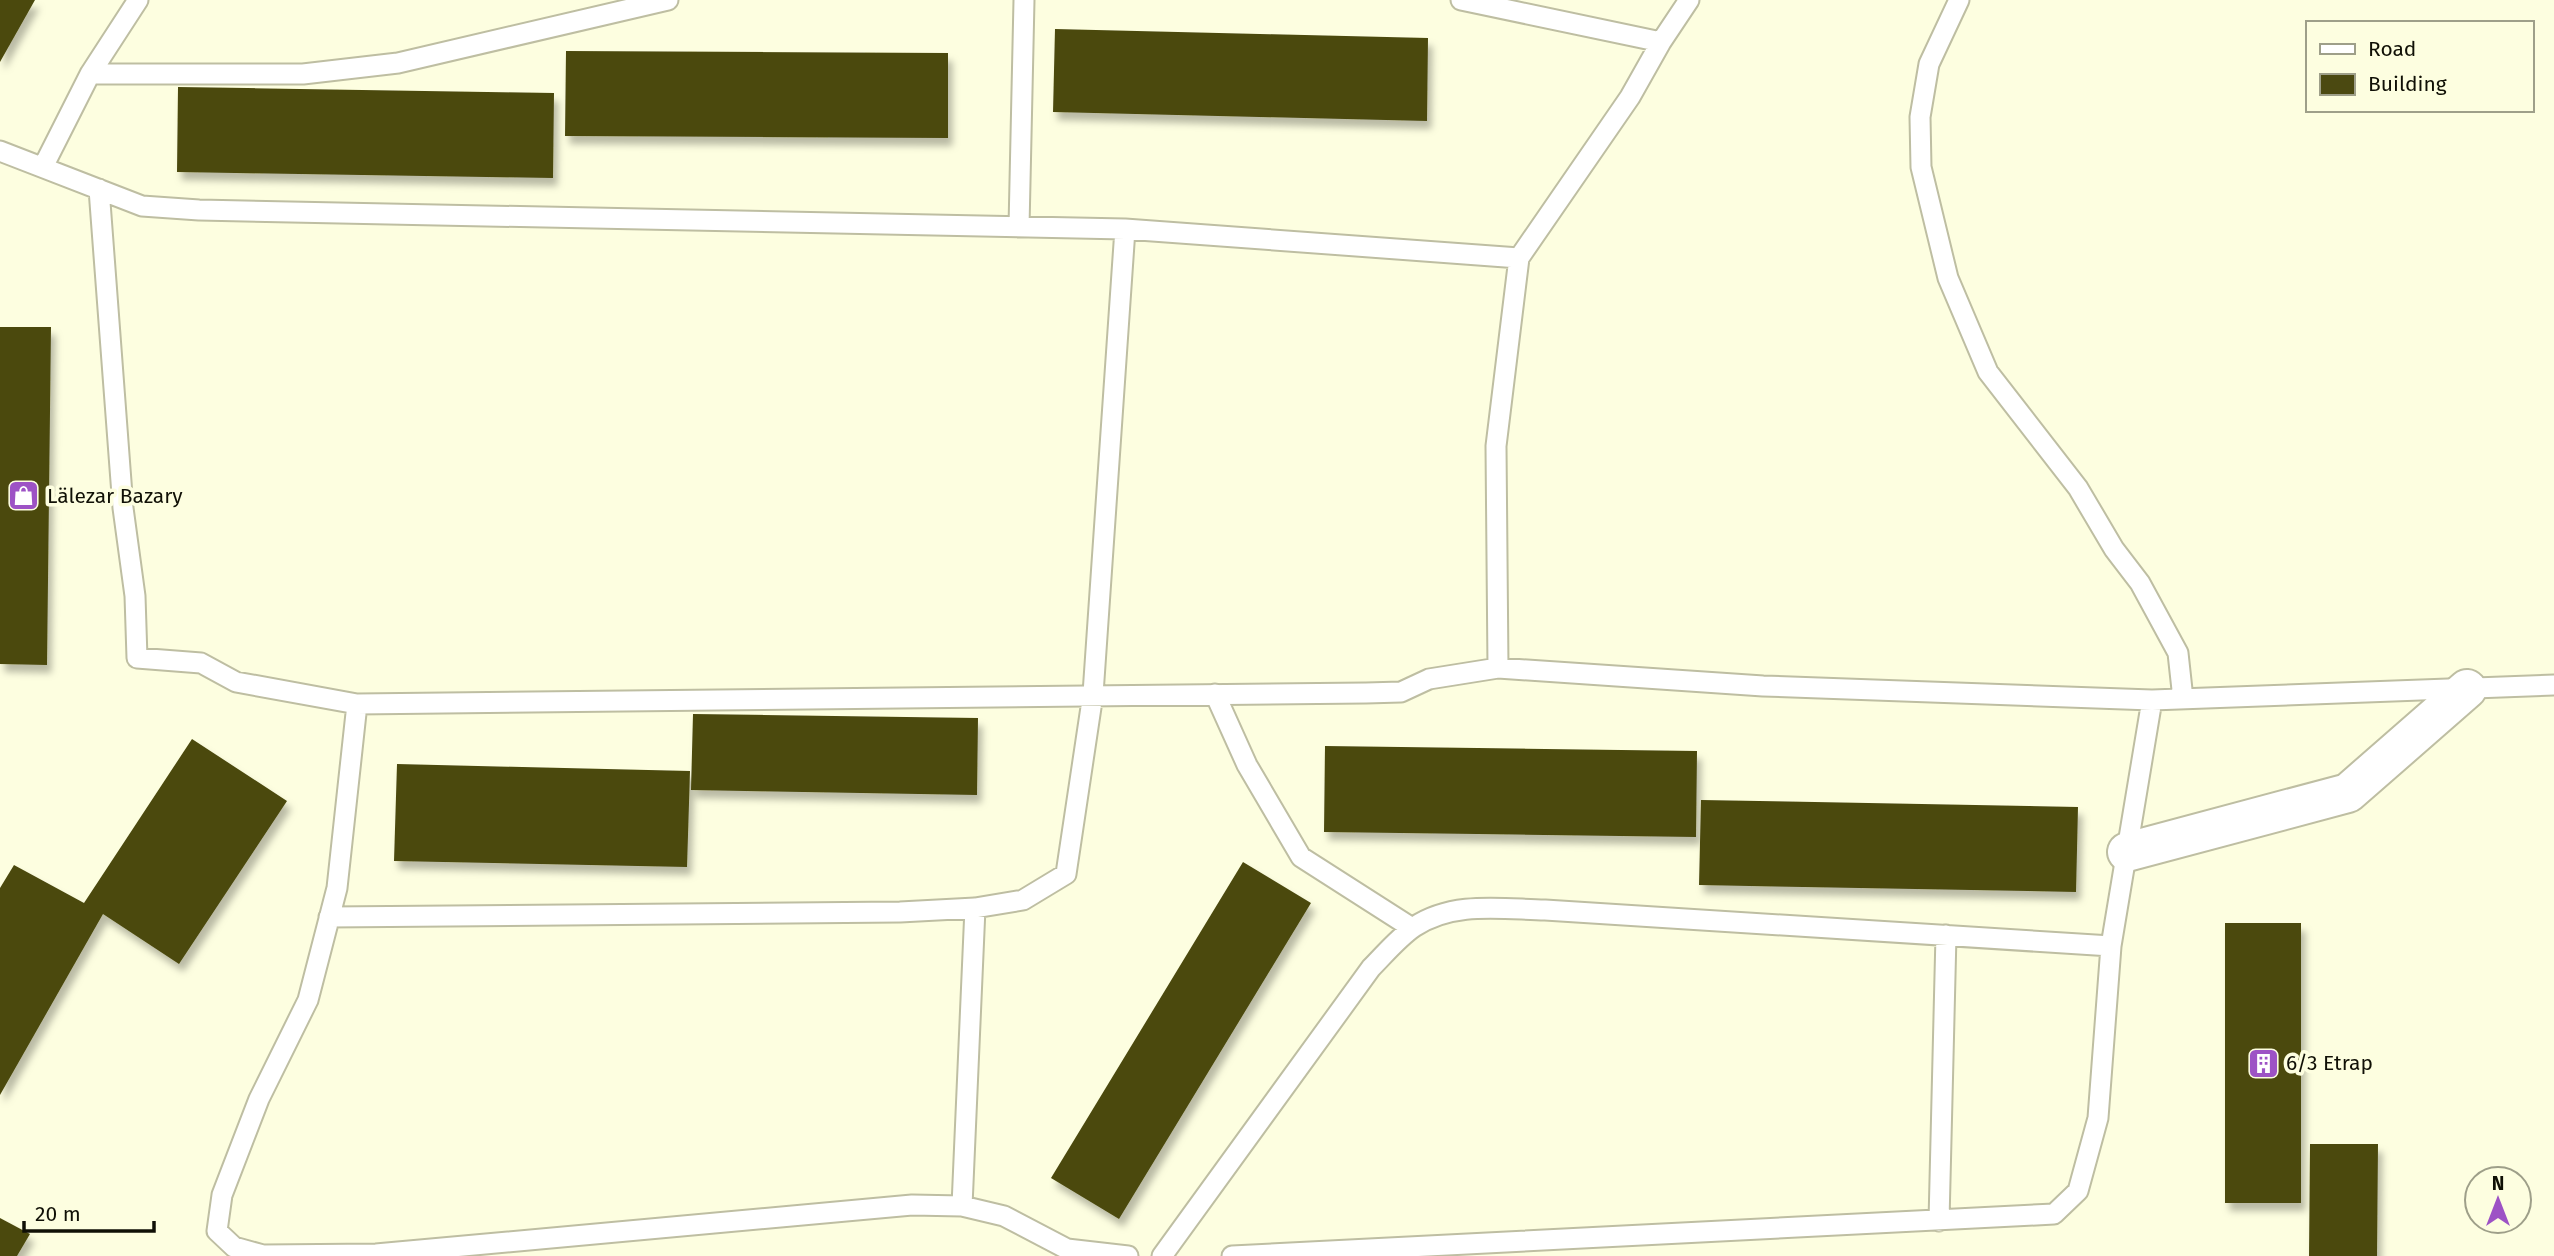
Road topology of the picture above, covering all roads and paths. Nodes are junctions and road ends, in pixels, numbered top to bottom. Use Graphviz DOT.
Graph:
graph roads {
  1 [pos="138,0"];
  2 [pos="668,0"];
  3 [pos="1024,0"];
  4 [pos="1461,0"];
  5 [pos="1689,0"];
  6 [pos="1959,0"];
  7 [pos="1661,42"];
  8 [pos="90,74"];
  9 [pos="0,151"];
  10 [pos="43,167"];
  11 [pos="99,189"];
  12 [pos="1019,227"];
  13 [pos="1125,229"];
  14 [pos="1519,257"];
  15 [pos="1498,668"];
  16 [pos="2554,685"];
  17 [pos="2466,689"];
  18 [pos="1093,694"];
  19 [pos="1215,694"];
  20 [pos="2183,699"];
  21 [pos="2152,700"];
  22 [pos="357,704"];
  23 [pos="2127,852"];
  24 [pos="975,908"];
  25 [pos="329,917"];
  26 [pos="1412,928"];
  27 [pos="1946,935"];
  28 [pos="2111,946"];
  29 [pos="962,1206"];
  30 [pos="1939,1221"];
  31 [pos="1128,1256"];
  32 [pos="1162,1256"];
  33 [pos="1232,1256"];
  1 -- 8 [label="lane"];
  2 -- 8 [label="lane"];
  3 -- 12 [label="lane"];
  4 -- 7 [label="lane"];
  5 -- 7 [label="lane"];
  6 -- 20 [label="lane"];
  7 -- 14 [label="lane"];
  8 -- 10 [label="lane"];
  9 -- 10 [label="lane"];
  10 -- 11 [label="lane"];
  11 -- 12 [label="lane"];
  11 -- 22 [label="lane"];
  12 -- 13 [label="lane"];
  13 -- 14 [label="lane"];
  13 -- 18 [label="lane"];
  14 -- 15 [label="lane"];
  15 -- 19 [label="lane"];
  15 -- 21 [label="lane"];
  16 -- 17 [label="lane"];
  17 -- 20 [label="lane"];
  17 -- 23 [label="street"];
  18 -- 19 [label="lane"];
  18 -- 22 [label="lane"];
  18 -- 24 [label="lane"];
  19 -- 26 [label="lane"];
  20 -- 21 [label="lane"];
  21 -- 23 [label="lane"];
  22 -- 25 [label="lane"];
  23 -- 28 [label="lane"];
  24 -- 25 [label="lane"];
  24 -- 29 [label="lane"];
  25 -- 29 [label="lane"];
  26 -- 27 [label="lane"];
  26 -- 32 [label="lane"];
  27 -- 28 [label="lane"];
  27 -- 30 [label="lane"];
  28 -- 30 [label="lane"];
  29 -- 31 [label="lane"];
  30 -- 33 [label="lane"];
}
